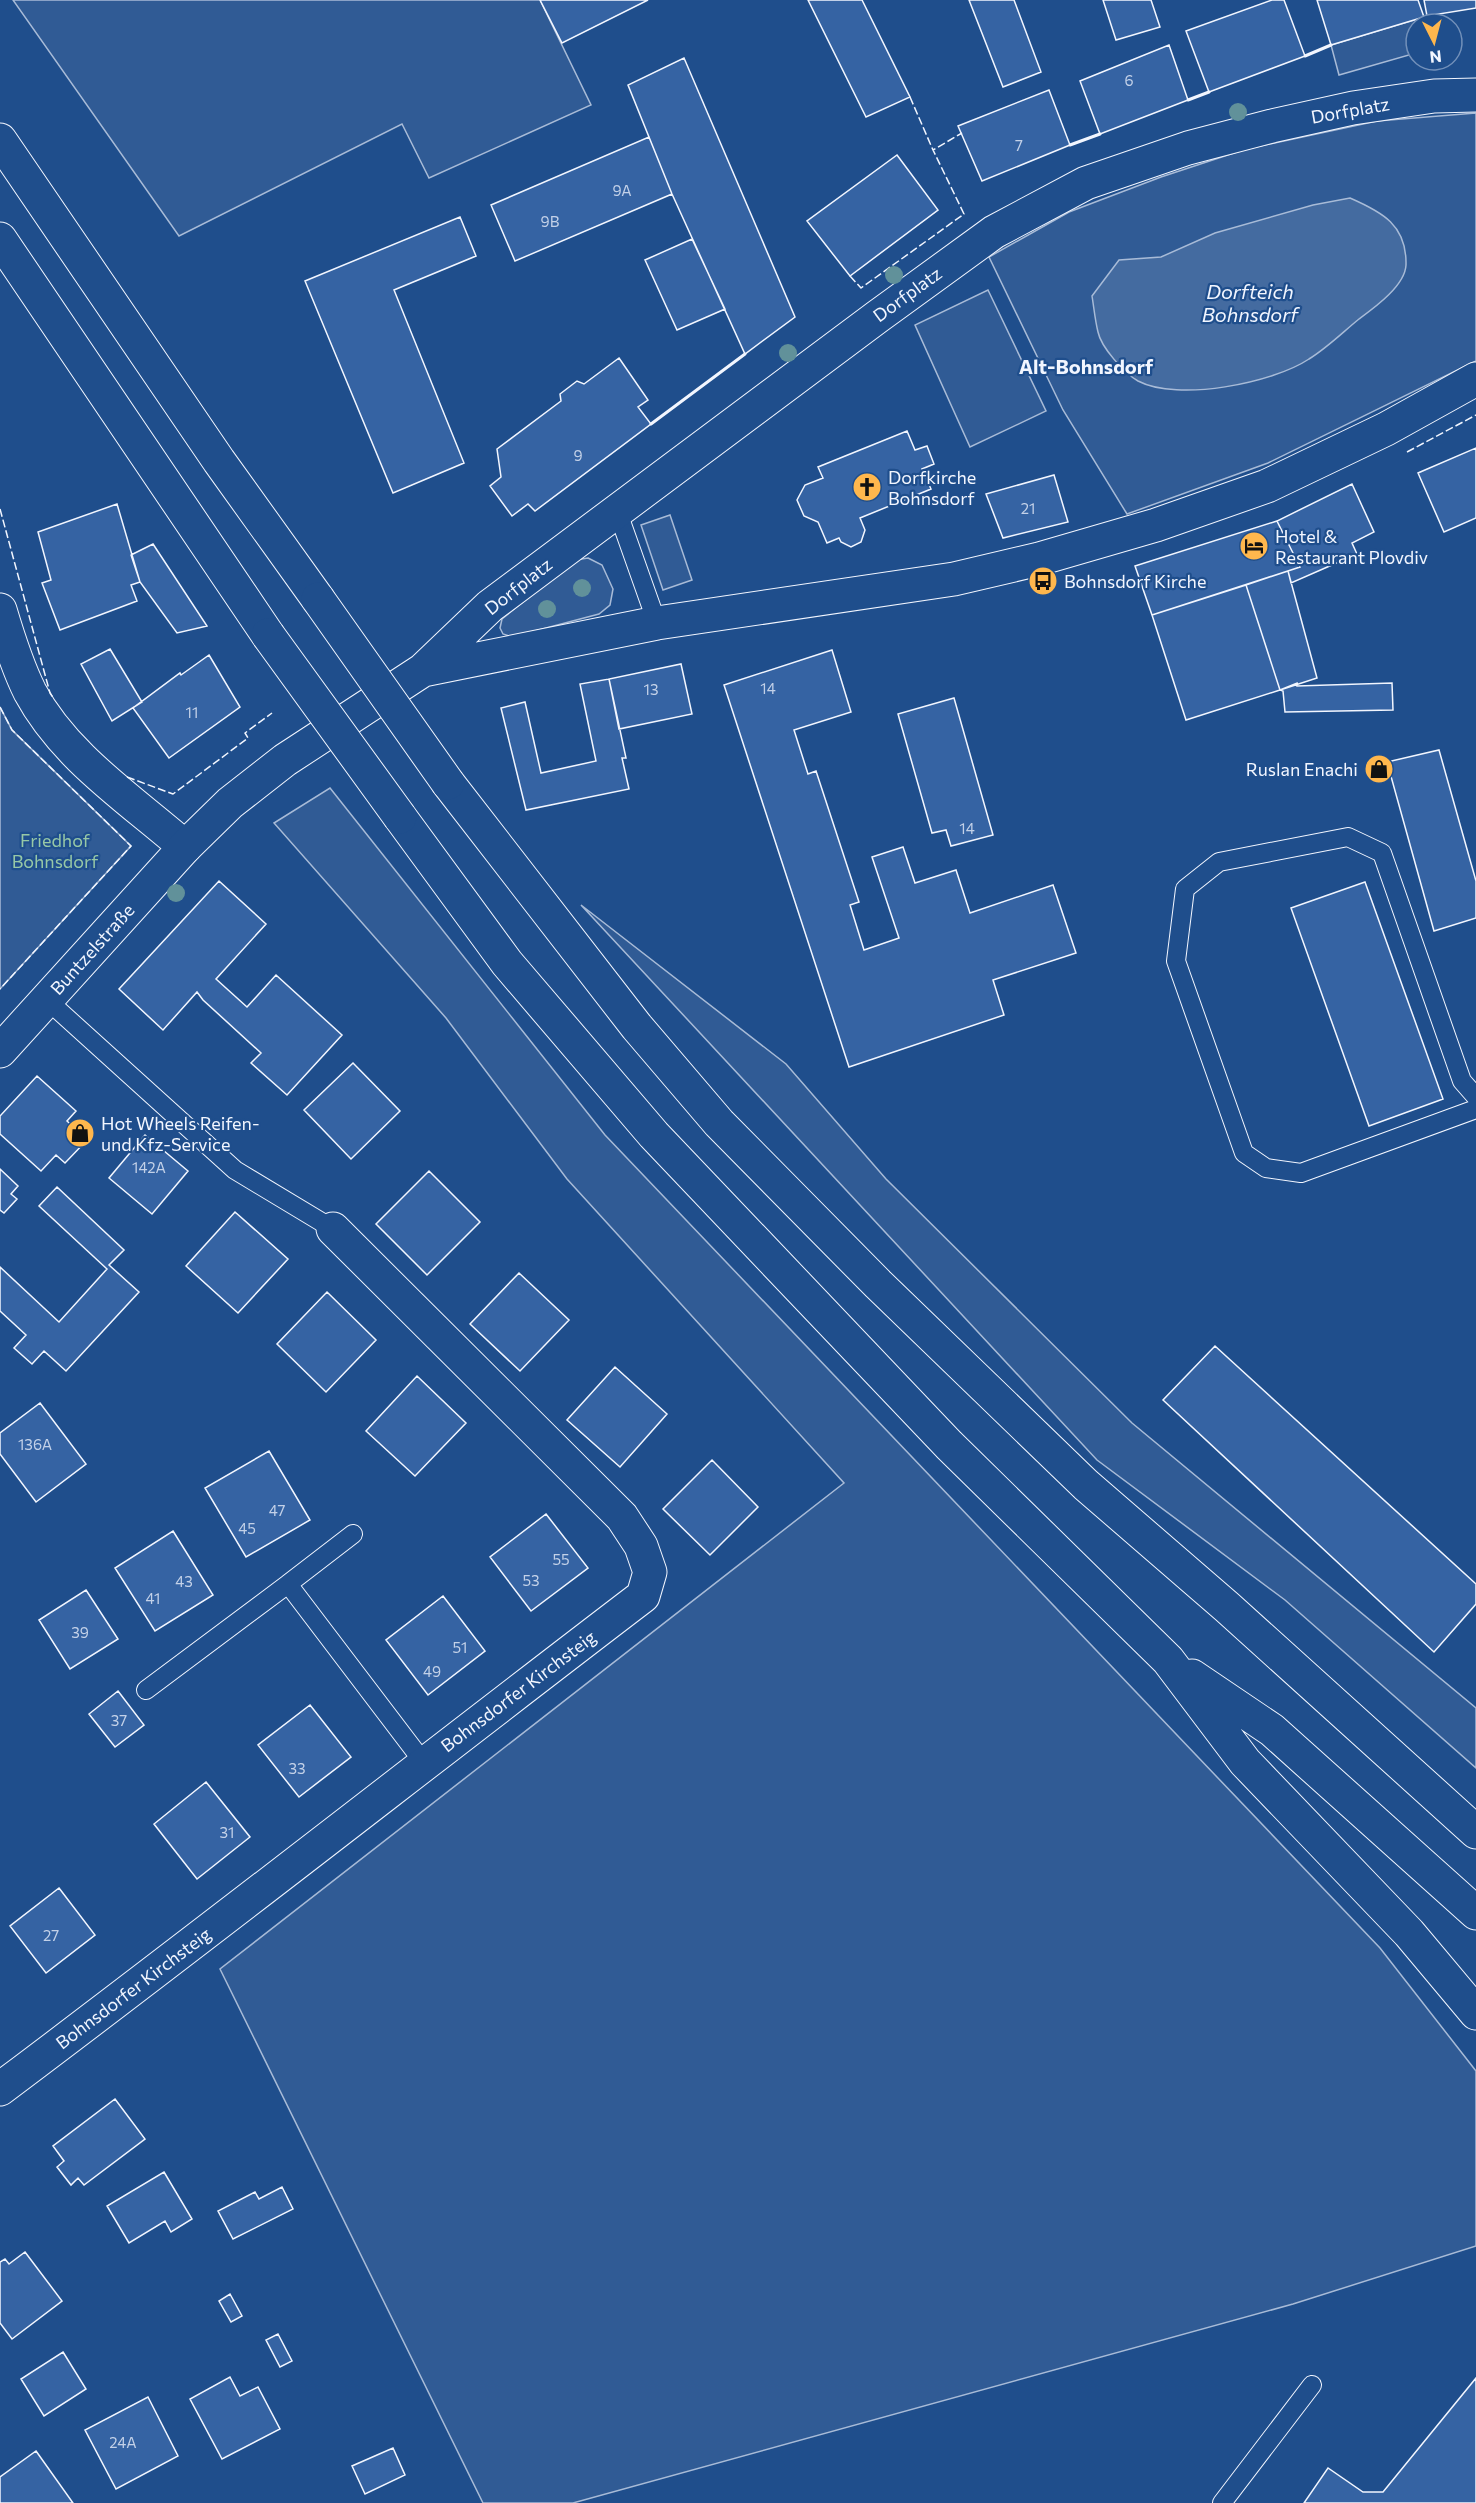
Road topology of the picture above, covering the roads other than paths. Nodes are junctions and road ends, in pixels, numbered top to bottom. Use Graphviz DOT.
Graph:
graph roads {
  1 [pos="1476,95"];
  2 [pos="0,140"];
  3 [pos="0,239"];
  4 [pos="1476,379"];
  5 [pos="617,510"];
  6 [pos="0,609"];
  7 [pos="657,623"];
  8 [pos="423,670"];
  9 [pos="185,848"];
  10 [pos="46,999"];
  11 [pos="0,1051"];
  12 [pos="1476,1097"];
  13 [pos="1476,1109"];
  14 [pos="333,1229"];
  15 [pos="354,1534"];
  16 [pos="288,1584"];
  17 [pos="1168,1660"];
  18 [pos="146,1690"];
  19 [pos="424,1763"];
  20 [pos="1476,1832"];
  21 [pos="1476,1913"];
  22 [pos="1476,2013"];
  23 [pos="0,2089"];
  24 [pos="1312,2385"];
  25 [pos="1222,2503"];
  1 -- 5 [label="main road, Dorfplatz"];
  2 -- 20 [label="main road, bridge"];
  3 -- 17 [label="main road, bridge"];
  4 -- 7 [label="main road, Dorfplatz"];
  5 -- 7 [label="lane"];
  5 -- 8 [label="main road, Dorfplatz"];
  6 -- 9 [label="main road"];
  7 -- 8 [label="main road, Dorfplatz"];
  8 -- 9 [label="main road, Dorfplatz"];
  9 -- 10 [label="main road, Buntzelstraße"];
  10 -- 11 [label="main road, Buntzelstraße"];
  10 -- 14 [label="lane"];
  12 -- 13 [label="lane"];
  14 -- 19 [label="main road, Bohnsdorfer Kirchsteig"];
  15 -- 16 [label="lane"];
  16 -- 18 [label="lane"];
  16 -- 19 [label="lane"];
  17 -- 21 [label="main road"];
  17 -- 22 [label="main road"];
  19 -- 23 [label="main road, Bohnsdorfer Kirchsteig"];
  24 -- 25 [label="lane"];
}
